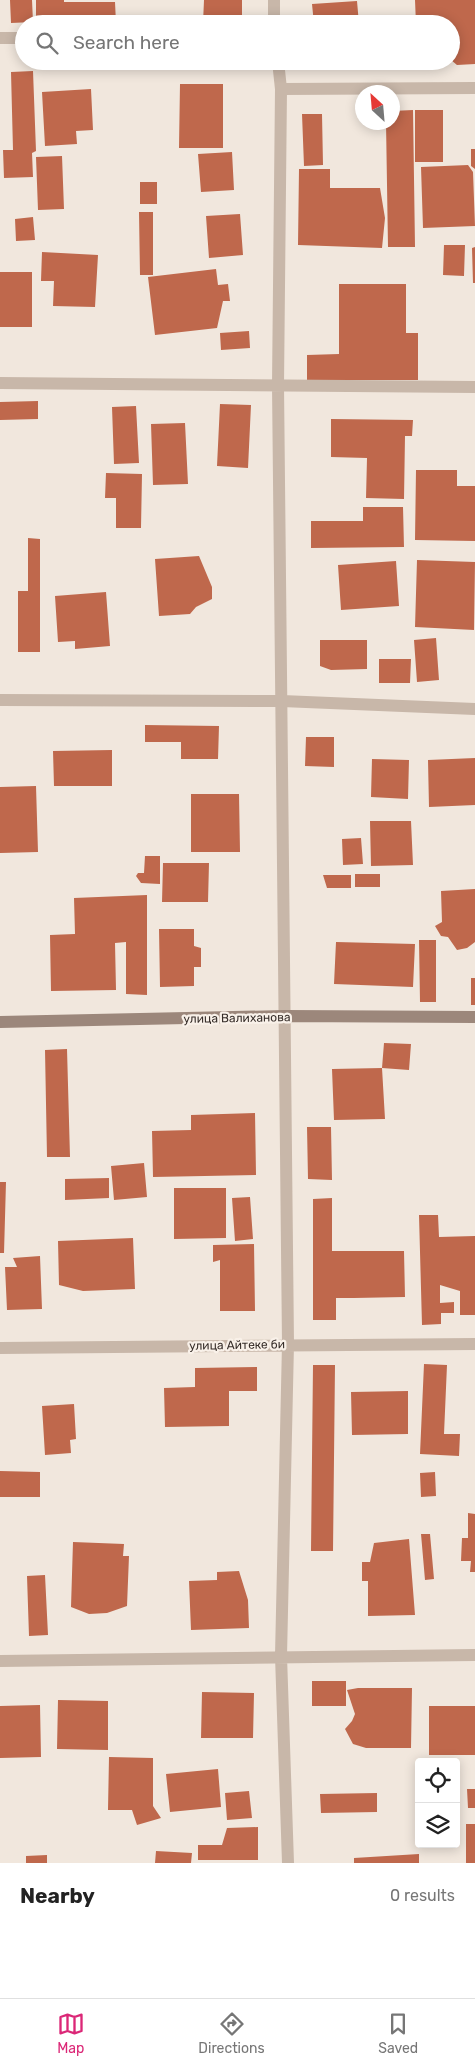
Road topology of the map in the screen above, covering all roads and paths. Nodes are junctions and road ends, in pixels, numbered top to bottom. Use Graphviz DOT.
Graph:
graph roads {
  1 [pos="274,0"];
  2 [pos="274,15"];
  3 [pos="0,38"];
  4 [pos="15,38"];
  5 [pos="279,70"];
  6 [pos="475,88"];
  7 [pos="281,89"];
  8 [pos="0,383"];
  9 [pos="278,386"];
  10 [pos="475,387"];
  11 [pos="0,700"];
  12 [pos="282,702"];
  13 [pos="475,709"];
  14 [pos="285,1016"];
  15 [pos="475,1018"];
  16 [pos="0,1022"];
  17 [pos="288,1344"];
  18 [pos="475,1344"];
  19 [pos="0,1348"];
  20 [pos="475,1655"];
  21 [pos="281,1656"];
  22 [pos="0,1662"];
  23 [pos="288,1863"];
  1 -- 2 [label="street"];
  3 -- 4 [label="street"];
  5 -- 7 [label="street"];
  6 -- 7 [label="street"];
  7 -- 9 [label="street"];
  8 -- 9 [label="street"];
  9 -- 10 [label="street"];
  9 -- 12 [label="street"];
  11 -- 12 [label="street"];
  12 -- 13 [label="street"];
  12 -- 14 [label="street"];
  14 -- 15 [label="street, улица Валиханова"];
  14 -- 16 [label="street, улица Валиханова"];
  14 -- 17 [label="street"];
  17 -- 18 [label="street, улица Айтеке би"];
  17 -- 19 [label="street, улица Айтеке би"];
  17 -- 21 [label="street"];
  20 -- 21 [label="street"];
  21 -- 22 [label="street"];
  21 -- 23 [label="street"];
}
